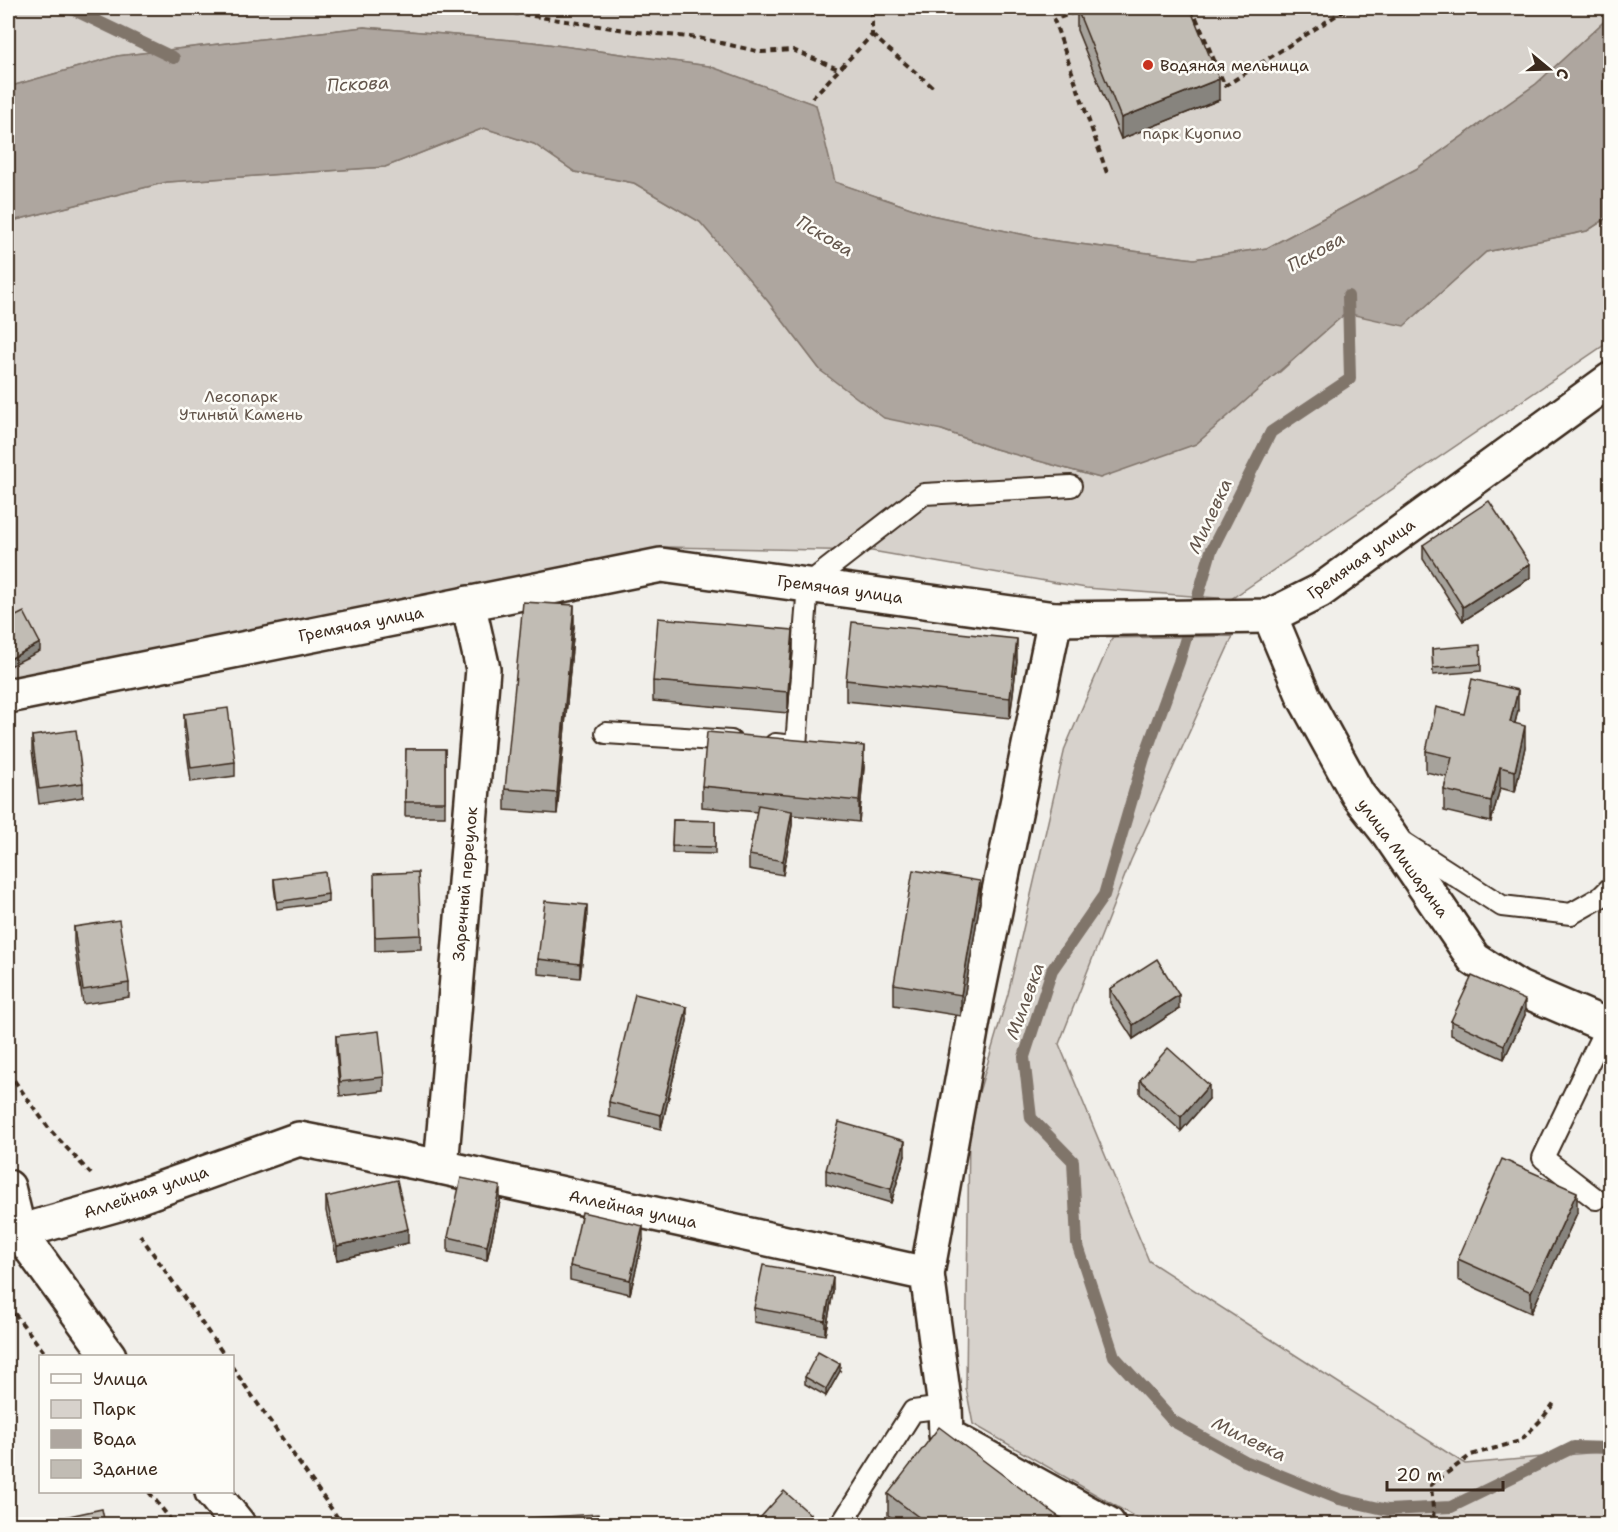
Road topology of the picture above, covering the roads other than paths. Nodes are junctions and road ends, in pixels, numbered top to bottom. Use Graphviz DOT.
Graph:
graph roads {
  1 [pos="1611,380"];
  2 [pos="1071,486"];
  3 [pos="808,584"];
  4 [pos="468,603"];
  5 [pos="1270,616"];
  6 [pos="1055,619"];
  7 [pos="8,696"];
  8 [pos="606,733"];
  9 [pos="1388,833"];
  10 [pos="1611,888"];
  11 [pos="1609,1026"];
  12 [pos="441,1167"];
  13 [pos="8,1187"];
  14 [pos="1596,1199"];
  15 [pos="11,1230"];
  16 [pos="927,1274"];
  17 [pos="108,1355"];
  18 [pos="945,1407"];
  19 [pos="214,1493"];
  20 [pos="238,1524"];
  21 [pos="843,1524"];
  22 [pos="1108,1524"];
  1 -- 5 [label="street, Гремячая улица"];
  2 -- 3 [label="lane"];
  3 -- 4 [label="street, Гремячая улица"];
  3 -- 6 [label="street, Гремячая улица"];
  3 -- 8 [label="lane"];
  4 -- 7 [label="street, Гремячая улица"];
  4 -- 12 [label="street, Заречный переулок"];
  5 -- 6 [label="street, Гремячая улица"];
  5 -- 9 [label="street, улица Мишарина"];
  6 -- 16 [label="street"];
  9 -- 10 [label="lane"];
  9 -- 11 [label="street, улица Мишарина"];
  11 -- 14 [label="lane"];
  12 -- 15 [label="street, Аллейная улица"];
  12 -- 16 [label="street, Аллейная улица"];
  13 -- 15 [label="street"];
  15 -- 17 [label="street"];
  16 -- 18 [label="street"];
  18 -- 21 [label="lane"];
  18 -- 22 [label="street"];
  19 -- 20 [label="street"];
}
